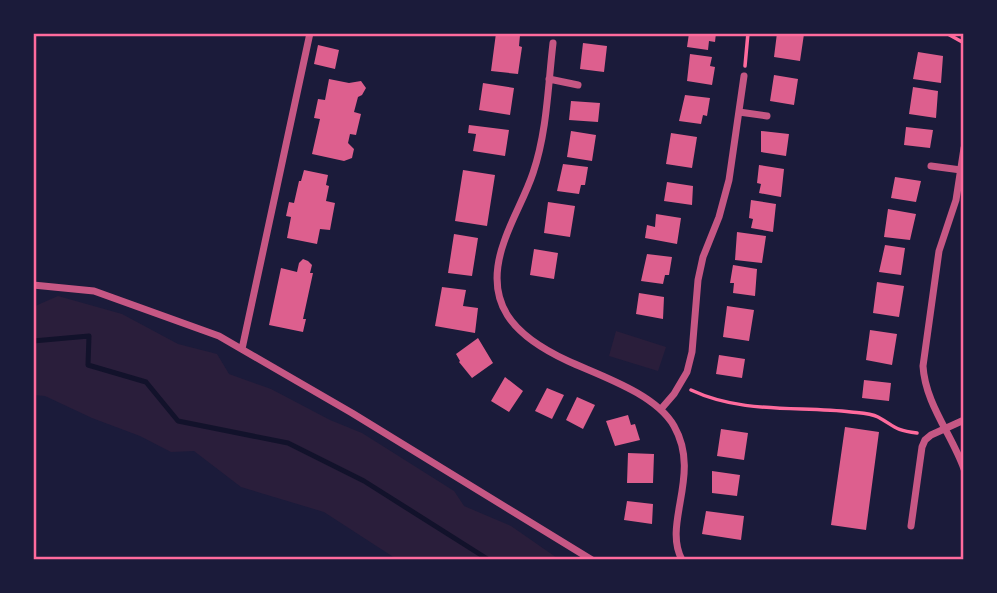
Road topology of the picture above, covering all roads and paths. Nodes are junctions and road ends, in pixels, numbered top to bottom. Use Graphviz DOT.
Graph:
graph roads {
  1 [pos="310,33"];
  2 [pos="748,33"];
  3 [pos="946,33"];
  4 [pos="553,43"];
  5 [pos="964,43"];
  6 [pos="744,76"];
  7 [pos="549,79"];
  8 [pos="578,85"];
  9 [pos="739,112"];
  10 [pos="767,116"];
  11 [pos="964,148"];
  12 [pos="931,166"];
  13 [pos="961,170"];
  14 [pos="33,285"];
  15 [pos="242,349"];
  16 [pos="680,385"];
  17 [pos="661,409"];
  18 [pos="964,420"];
  19 [pos="946,428"];
  20 [pos="931,435"];
  21 [pos="964,469"];
  22 [pos="911,526"];
  23 [pos="592,560"];
  24 [pos="682,560"];
  1 -- 15 [label="street"];
  2 -- 6 [label="path"];
  3 -- 5 [label="path"];
  4 -- 7 [label="street"];
  6 -- 9 [label="street"];
  7 -- 8 [label="street"];
  7 -- 17 [label="street"];
  9 -- 10 [label="street"];
  9 -- 16 [label="street"];
  11 -- 13 [label="street"];
  12 -- 13 [label="street"];
  13 -- 19 [label="street"];
  14 -- 15 [label="street"];
  15 -- 23 [label="street"];
  16 -- 17 [label="street"];
  16 -- 20 [label="path"];
  17 -- 24 [label="street"];
  18 -- 19 [label="street"];
  19 -- 20 [label="street"];
  19 -- 21 [label="street"];
  20 -- 22 [label="street"];
}
